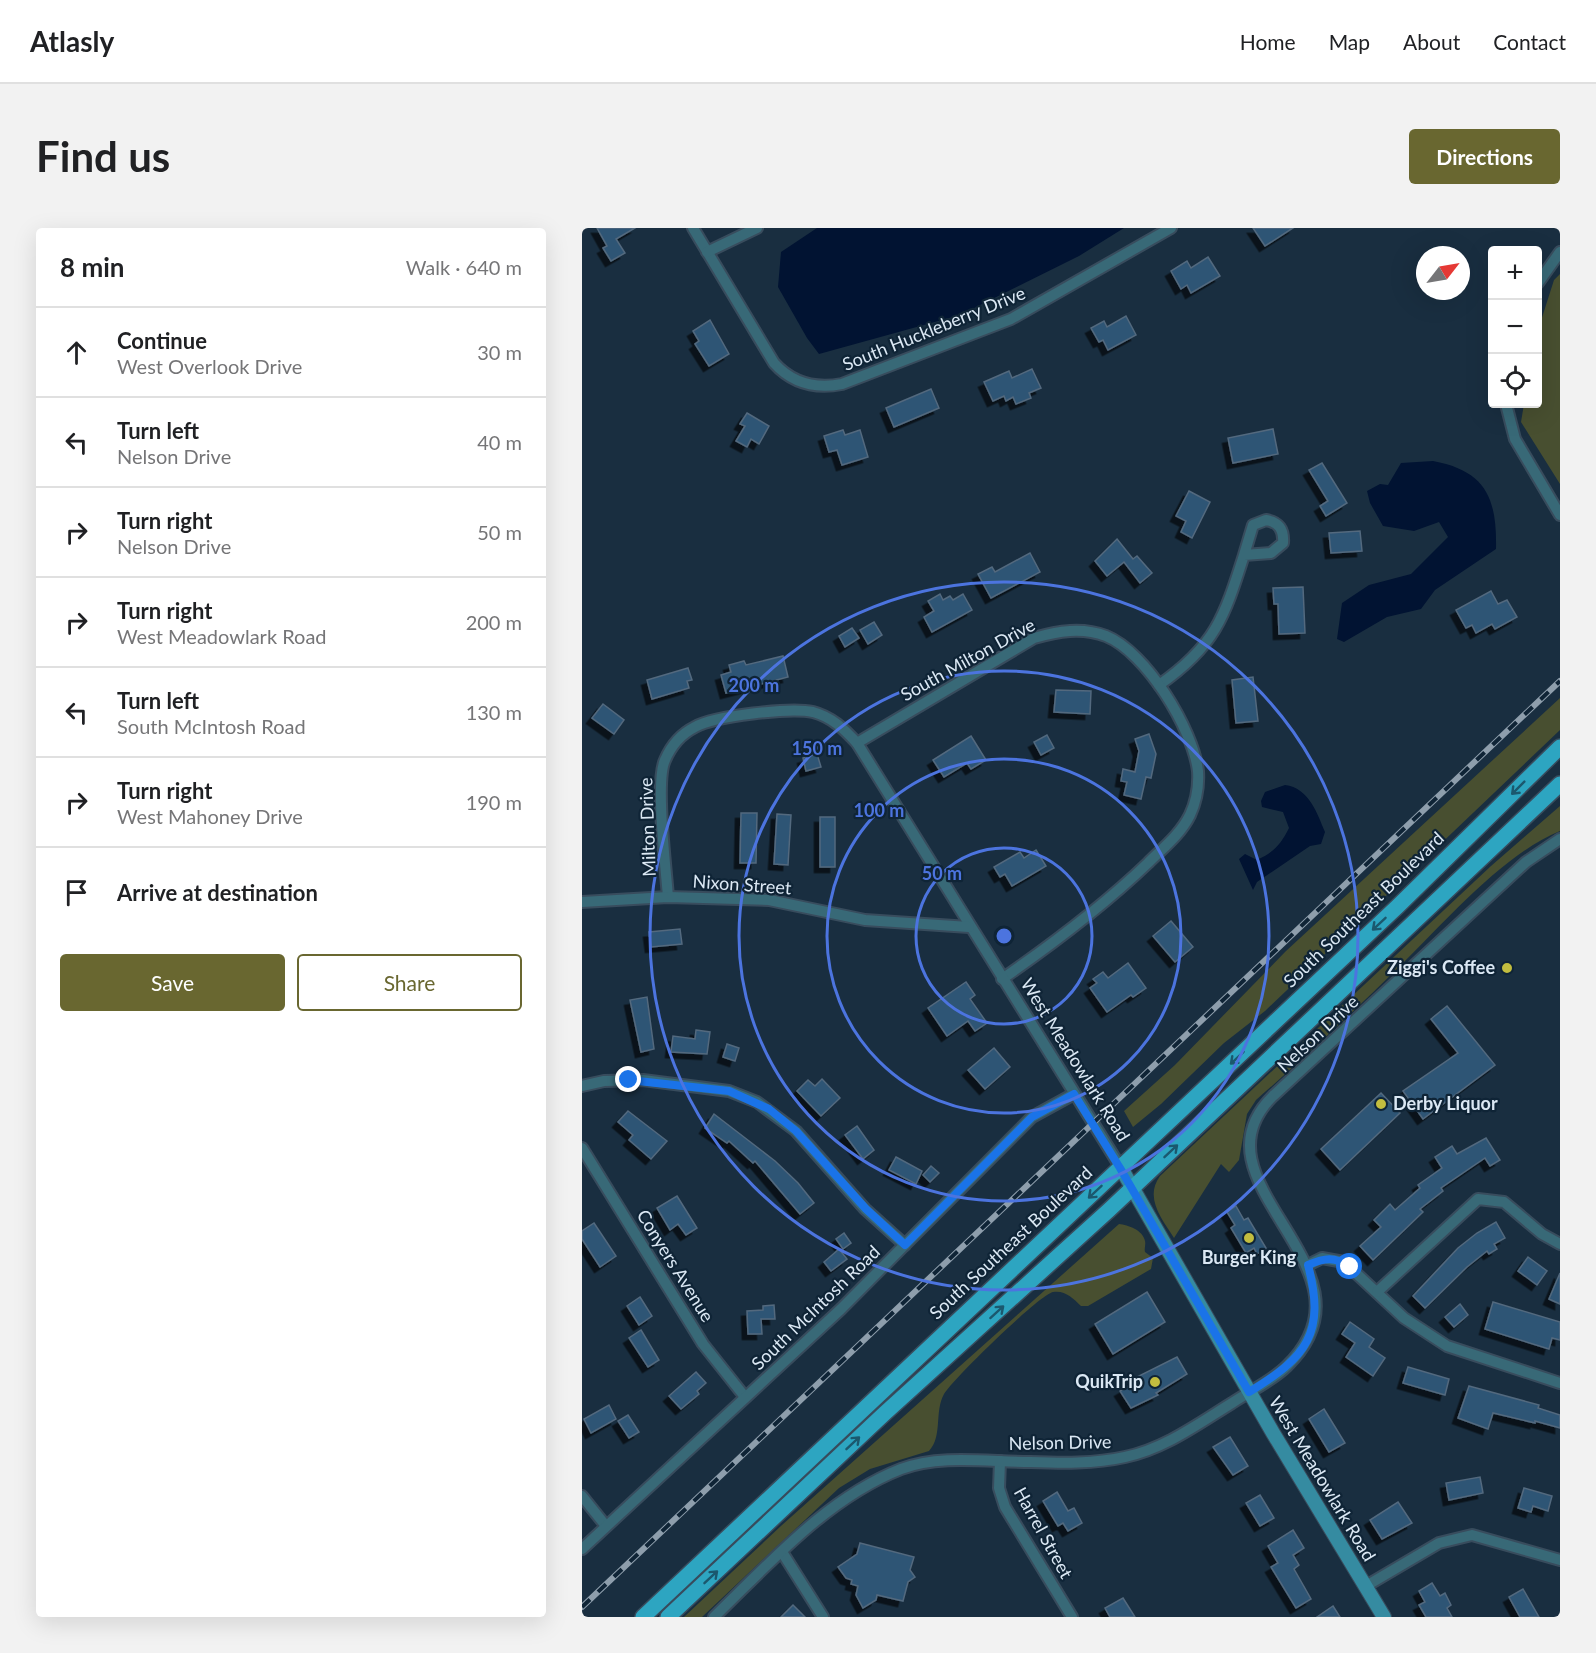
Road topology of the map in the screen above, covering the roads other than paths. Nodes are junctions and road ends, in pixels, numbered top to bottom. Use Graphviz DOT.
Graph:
graph roads {
  1 [pos="693,228"];
  2 [pos="756,228"];
  3 [pos="1171,228"];
  4 [pos="707,252"];
  5 [pos="1560,252"];
  6 [pos="1542,277"];
  7 [pos="1507,408"];
  8 [pos="1560,515"];
  9 [pos="1244,555"];
  10 [pos="1159,685"];
  11 [pos="857,743"];
  12 [pos="1560,747"];
  13 [pos="1560,784"];
  14 [pos="1560,839"];
  15 [pos="668,897"];
  16 [pos="582,902"];
  17 [pos="969,927"];
  18 [pos="1002,979"];
  19 [pos="582,1086"];
  20 [pos="1074,1094"];
  21 [pos="582,1148"];
  22 [pos="1120,1168"];
  23 [pos="1132,1188"];
  24 [pos="1560,1244"];
  25 [pos="905,1245"];
  26 [pos="1308,1265"];
  27 [pos="1377,1292"];
  28 [pos="1560,1383"];
  29 [pos="1249,1392"];
  30 [pos="746,1397"];
  31 [pos="1000,1461"];
  32 [pos="582,1496"];
  33 [pos="606,1526"];
  34 [pos="582,1549"];
  35 [pos="782,1551"];
  36 [pos="1560,1560"];
  37 [pos="1366,1586"];
  38 [pos="643,1617"];
  39 [pos="668,1617"];
  40 [pos="714,1617"];
  41 [pos="823,1617"];
  42 [pos="1072,1617"];
  43 [pos="1384,1617"];
  1 -- 4 [label="street"];
  2 -- 4 [label="street"];
  3 -- 4 [label="street, South Huckleberry Drive"];
  5 -- 6 [label="street"];
  7 -- 8 [label="street"];
  9 -- 10 [label="street"];
  10 -- 11 [label="street, South Milton Drive"];
  10 -- 18 [label="street, South Milton Drive"];
  11 -- 15 [label="street, Milton Drive"];
  11 -- 17 [label="street, West Meadowlark Road"];
  12 -- 22 [label="main road, South Southeast Boulevard, one-way"];
  23 -- 13 [label="main road, one-way"];
  14 -- 26 [label="street, Nelson Drive"];
  15 -- 16 [label="street, Nixon Street"];
  15 -- 17 [label="street, Nixon Street"];
  17 -- 18 [label="street, West Meadowlark Road"];
  18 -- 20 [label="street, West Meadowlark Road"];
  19 -- 25 [label="street"];
  20 -- 22 [label="street, West Meadowlark Road"];
  20 -- 25 [label="street, South McIntosh Road"];
  21 -- 30 [label="street, Conyers Avenue"];
  22 -- 23 [label="main road, West Meadowlark Road"];
  22 -- 38 [label="main road, South Southeast Boulevard, one-way"];
  23 -- 29 [label="main road, West Meadowlark Road"];
  39 -- 23 [label="main road, one-way"];
  24 -- 27 [label="street"];
  25 -- 30 [label="street, South McIntosh Road"];
  26 -- 27 [label="street"];
  26 -- 29 [label="street, Nelson Drive"];
  27 -- 28 [label="street"];
  29 -- 31 [label="street, Nelson Drive"];
  29 -- 37 [label="main road, West Meadowlark Road"];
  30 -- 33 [label="street, South McIntosh Road"];
  31 -- 35 [label="street, Nelson Drive"];
  31 -- 42 [label="street, Harrel Street"];
  32 -- 33 [label="street"];
  33 -- 34 [label="street, South McIntosh Road"];
  35 -- 40 [label="street, Nelson Drive"];
  35 -- 41 [label="street"];
  36 -- 37 [label="street"];
  37 -- 43 [label="main road, West Meadowlark Road"];
}
